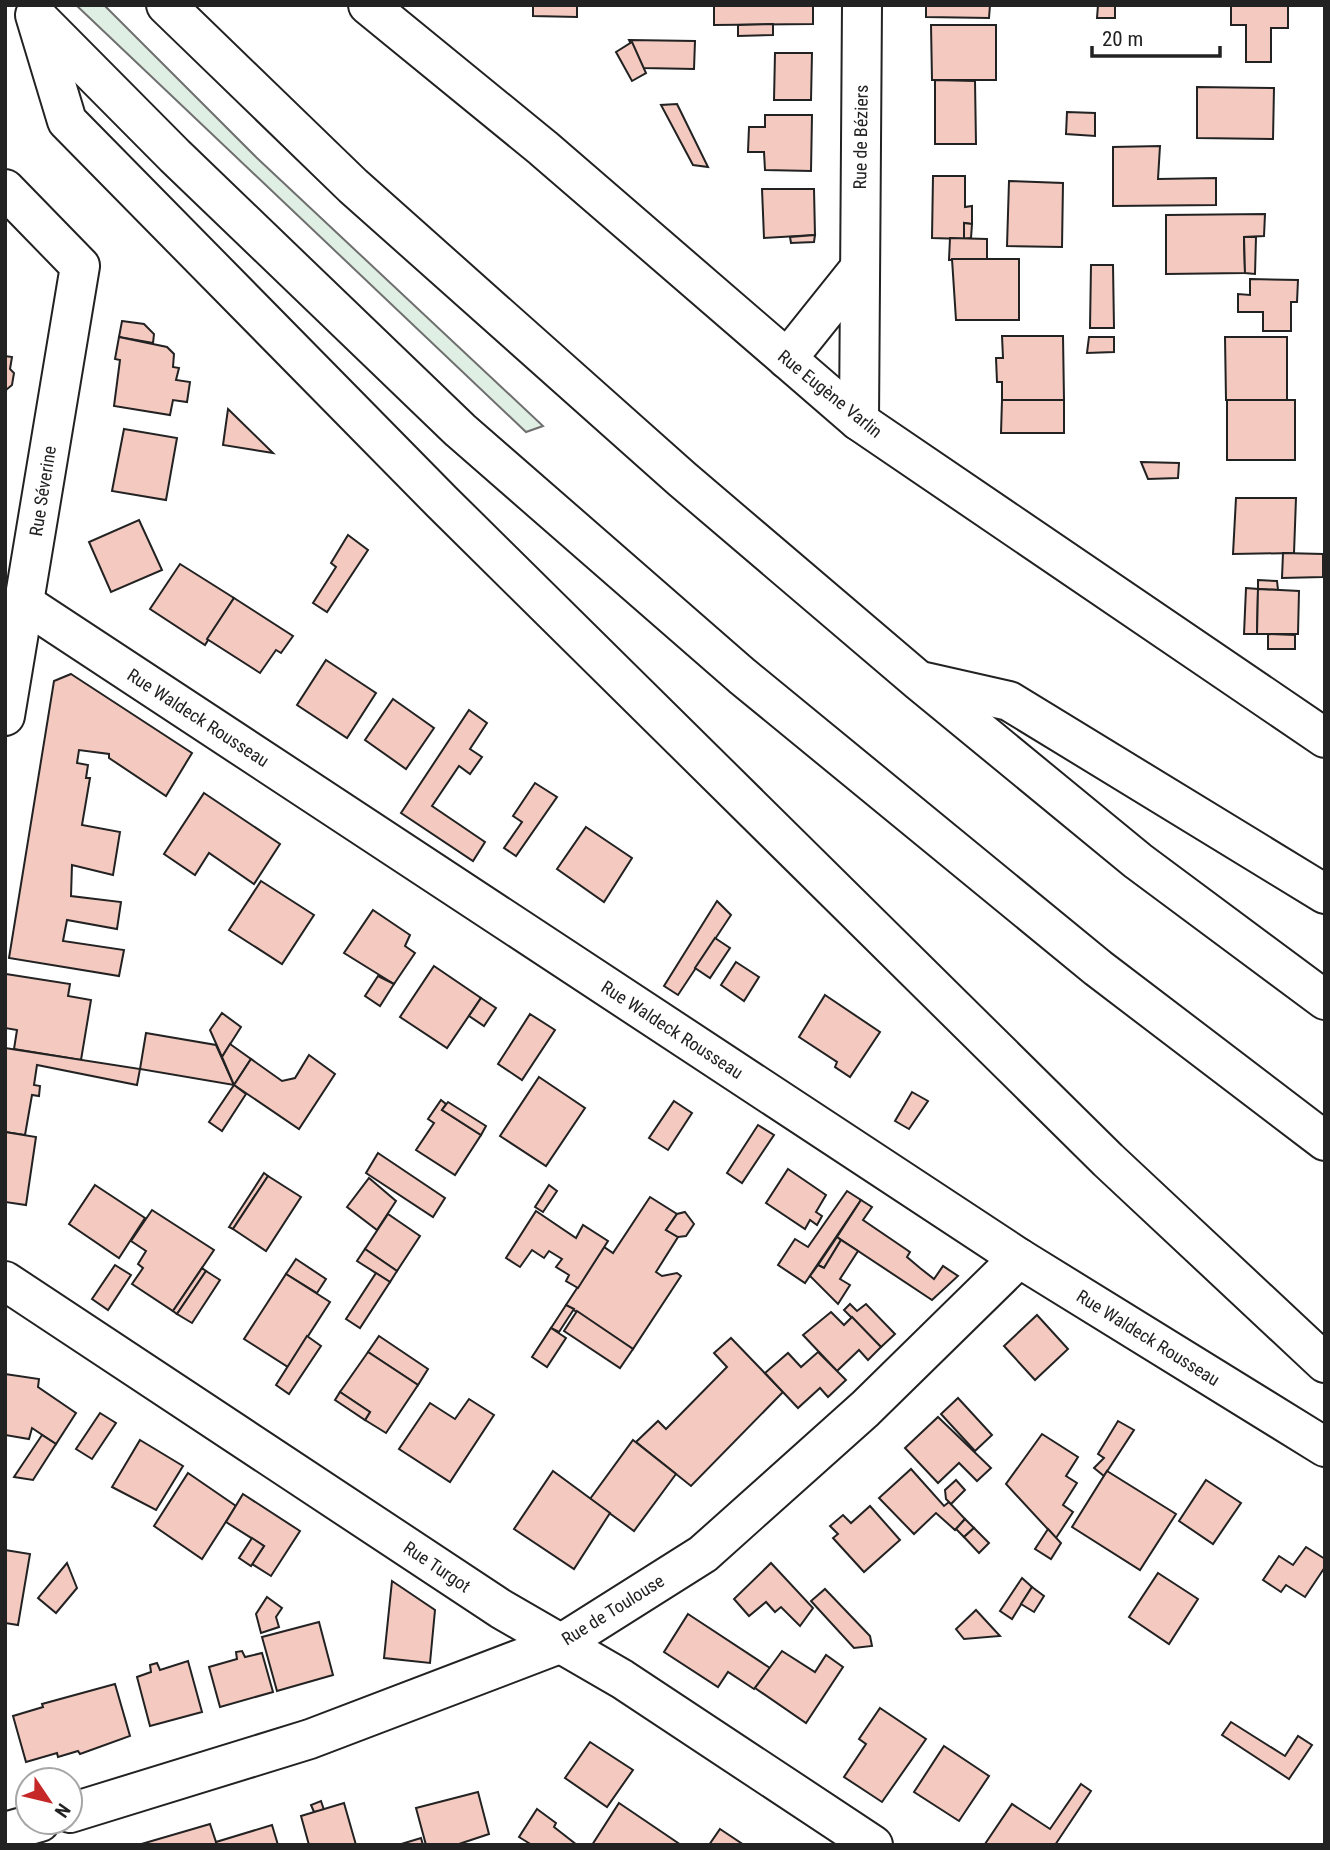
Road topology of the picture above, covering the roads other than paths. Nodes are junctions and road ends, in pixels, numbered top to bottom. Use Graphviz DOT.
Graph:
graph roads {
  1 [pos="166,5"];
  2 [pos="862,5"];
  3 [pos="30,10"];
  4 [pos="384,11"];
  5 [pos="5,189"];
  6 [pos="859,269"];
  7 [pos="787,359"];
  8 [pos="859,421"];
  9 [pos="15,606"];
  10 [pos="919,681"];
  11 [pos="5,716"];
  12 [pos="1325,738"];
  13 [pos="1325,894"];
  14 [pos="1325,1000"];
  15 [pos="1325,1141"];
  16 [pos="1019,1258"];
  17 [pos="5,1281"];
  18 [pos="1325,1363"];
  19 [pos="1325,1447"];
  20 [pos="562,1643"];
  21 [pos="84,1809"];
  22 [pos="873,1845"];
  1 -- 10 [label="main road"];
  2 -- 6 [label="main road, Rue de Béziers"];
  3 -- 15 [label="main road"];
  3 -- 18 [label="main road"];
  4 -- 7 [label="main road, Rue Eugène Varlin"];
  5 -- 9 [label="main road, Rue Séverine"];
  6 -- 7 [label="main road"];
  6 -- 8 [label="main road, Rue de Béziers"];
  7 -- 8 [label="main road, Rue Eugène Varlin"];
  8 -- 12 [label="main road, Rue Eugène Varlin"];
  9 -- 11 [label="main road, Rue Séverine"];
  9 -- 16 [label="main road, Rue Waldeck Rousseau"];
  10 -- 13 [label="main road"];
  10 -- 14 [label="main road"];
  16 -- 19 [label="main road, Rue Waldeck Rousseau"];
  16 -- 20 [label="main road, Rue de Toulouse"];
  17 -- 20 [label="main road, Rue Turgot"];
  20 -- 21 [label="main road, Rue de Toulouse"];
  20 -- 22 [label="main road, Rue Turgot"];
}
